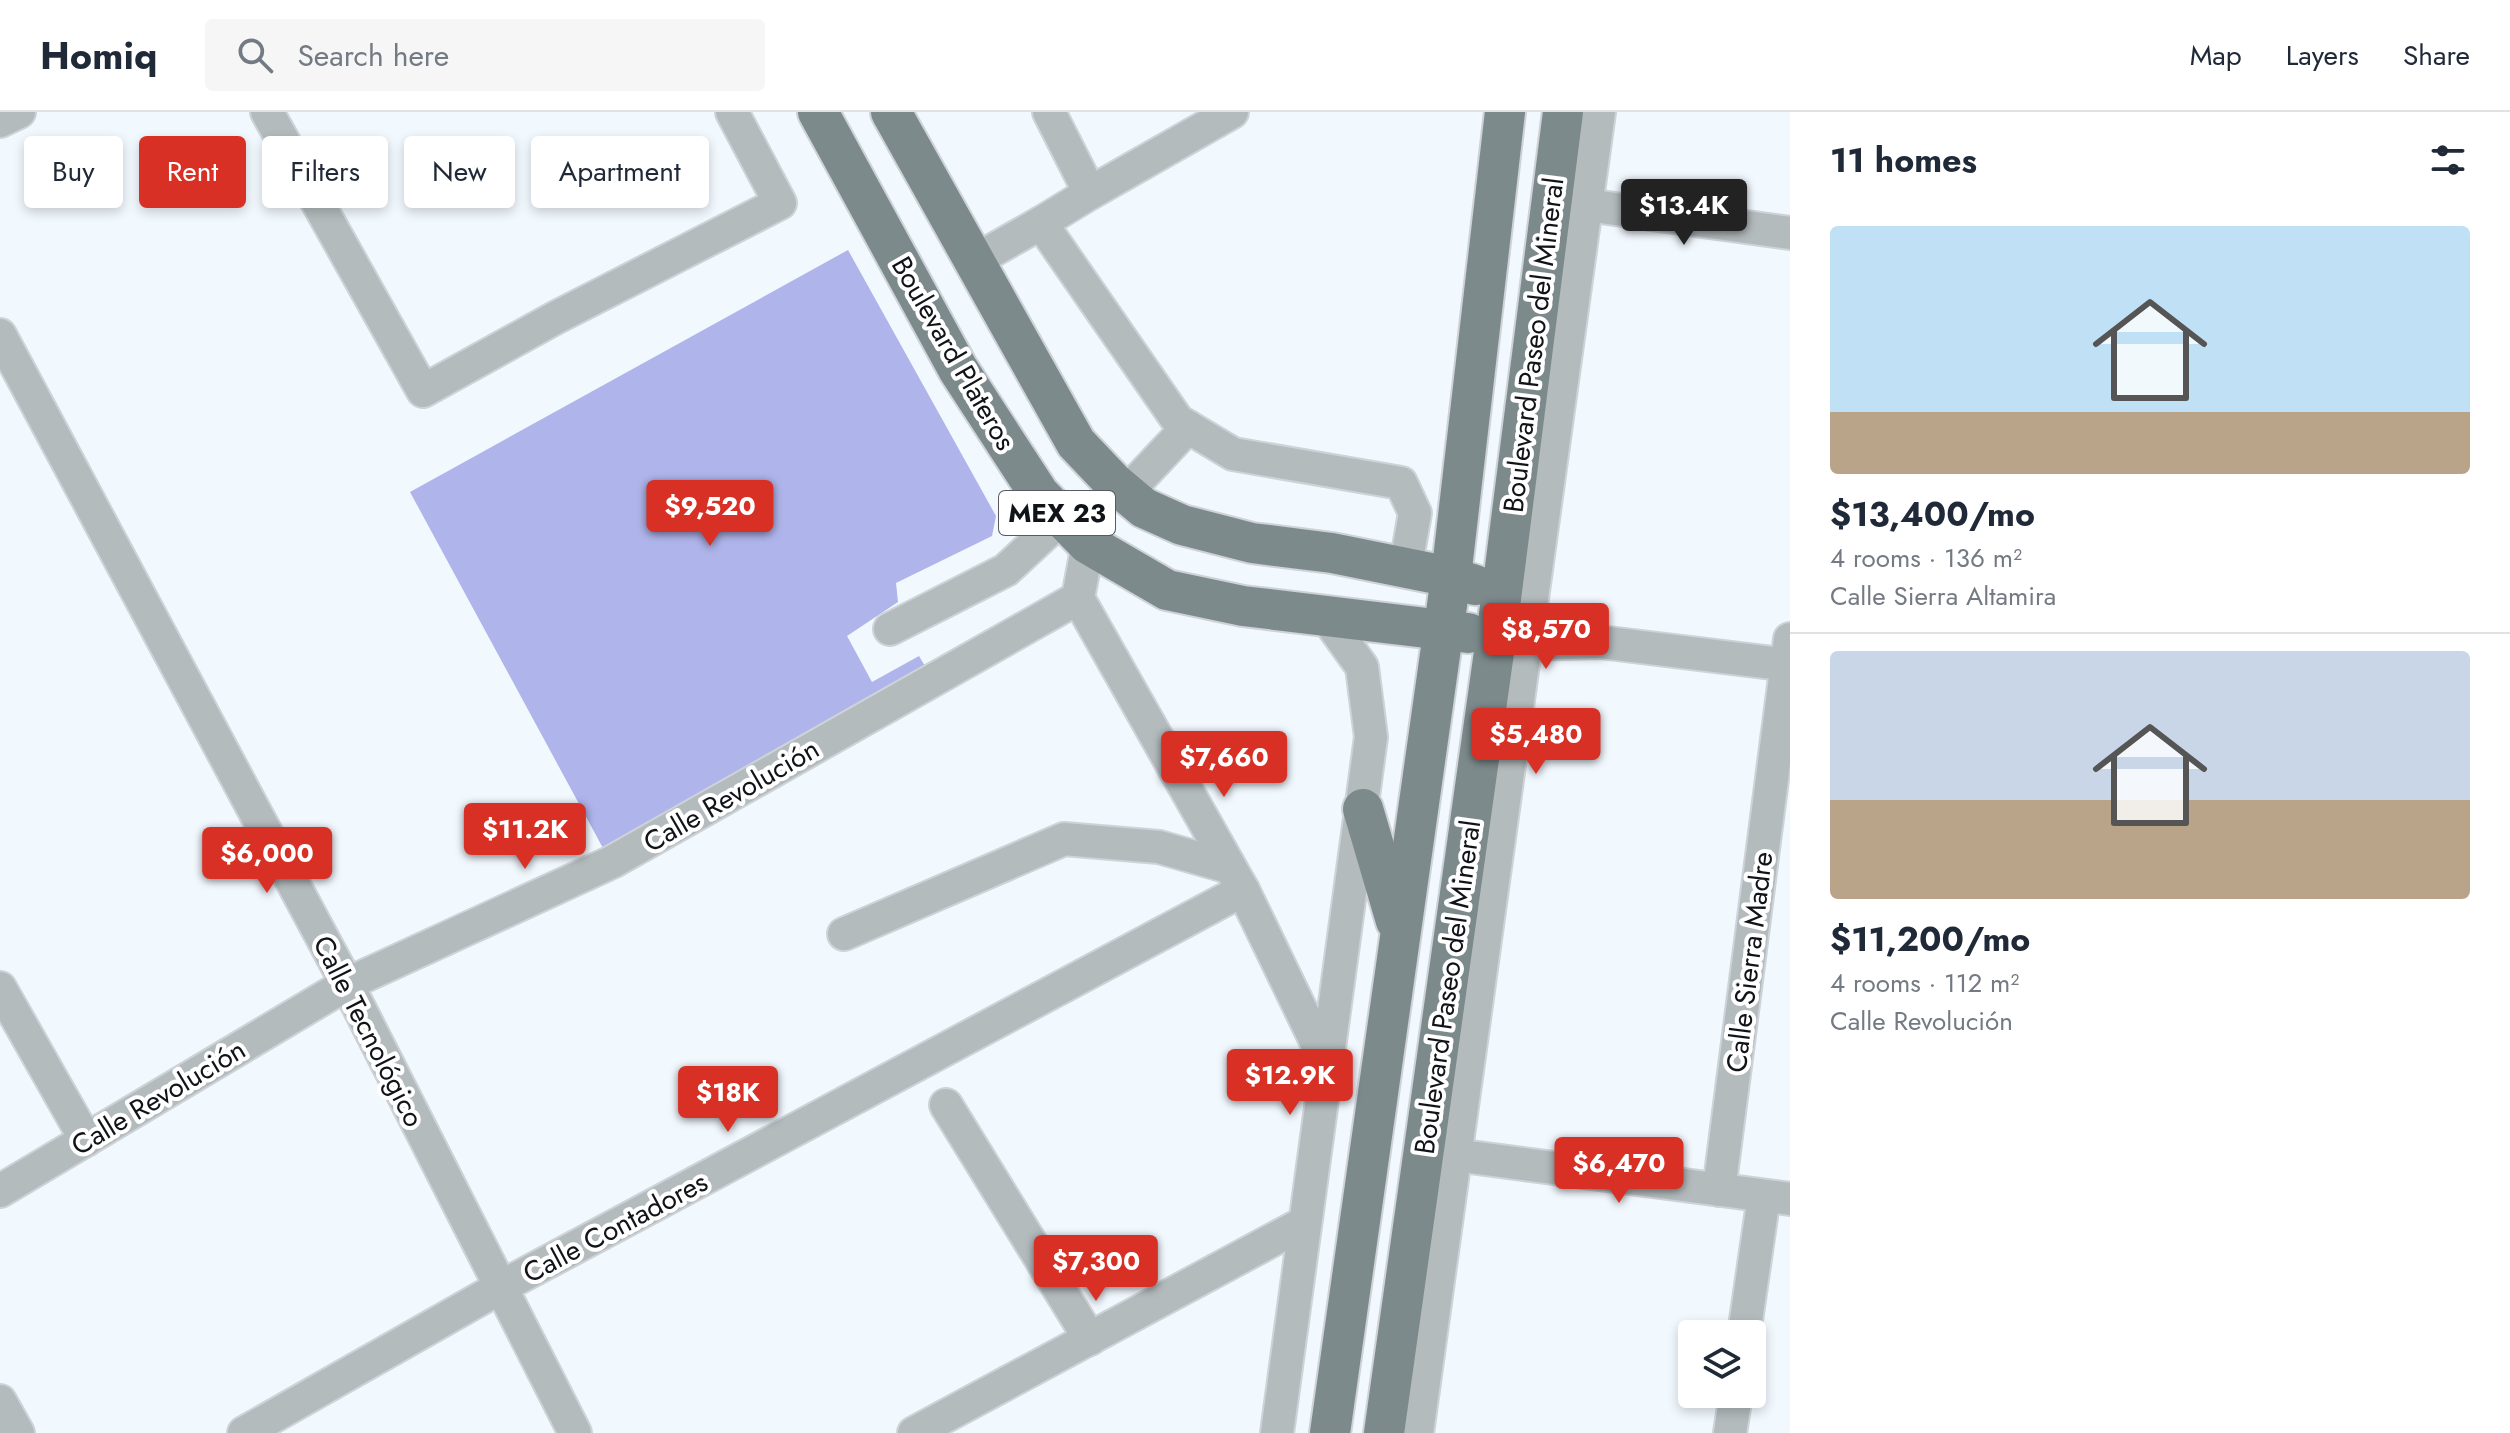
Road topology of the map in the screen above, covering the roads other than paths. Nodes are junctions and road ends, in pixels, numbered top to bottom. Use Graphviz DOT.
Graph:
graph roads {
  1 [pos="19,112"];
  2 [pos="267,112"];
  3 [pos="732,112"];
  4 [pos="818,112"];
  5 [pos="891,112"];
  6 [pos="1049,112"];
  7 [pos="1232,112"];
  8 [pos="1563,112"];
  9 [pos="1599,112"];
  10 [pos="1504,113"];
  11 [pos="0,121"];
  12 [pos="1090,193"];
  13 [pos="1586,205"];
  14 [pos="1041,223"];
  15 [pos="1790,233"];
  16 [pos="974,261"];
  17 [pos="0,335"];
  18 [pos="1542,406"];
  19 [pos="1188,427"];
  20 [pos="1126,493"];
  21 [pos="1075,531"];
  22 [pos="1405,570"];
  23 [pos="1451,577"];
  24 [pos="1078,598"];
  25 [pos="1516,601"];
  26 [pos="1324,614"];
  27 [pos="1443,628"];
  28 [pos="890,629"];
  29 [pos="1511,641"];
  30 [pos="1600,642"];
  31 [pos="1789,656"];
  32 [pos="1363,809"];
  33 [pos="1236,879"];
  34 [pos="844,934"];
  35 [pos="1400,935"];
  36 [pos="347,984"];
  37 [pos="0,988"];
  38 [pos="1326,1062"];
  39 [pos="946,1105"];
  40 [pos="86,1140"];
  41 [pos="1455,1155"];
  42 [pos="1719,1190"];
  43 [pos="0,1191"];
  44 [pos="1777,1197"];
  45 [pos="1304,1223"];
  46 [pos="501,1287"];
  47 [pos="1747,1320"];
  48 [pos="1090,1339"];
  49 [pos="0,1401"];
  50 [pos="1734,1408"];
  51 [pos="18,1433"];
  52 [pos="244,1433"];
  53 [pos="575,1433"];
  54 [pos="914,1433"];
  55 [pos="1277,1433"];
  56 [pos="1330,1433"];
  57 [pos="1384,1433"];
  58 [pos="1417,1433"];
  59 [pos="1730,1433"];
  1 -- 11 [label="street"];
  2 -- 3 [label="street"];
  4 -- 21 [label="main road, Boulevard Plateros / MEX 23"];
  5 -- 16 [label="main road, MEX 23"];
  6 -- 12 [label="street"];
  7 -- 12 [label="street"];
  8 -- 18 [label="main road, Boulevard Paseo del Mineral"];
  9 -- 13 [label="street"];
  10 -- 23 [label="main road, Boulevard Paseo del Mineral"];
  12 -- 14 [label="street"];
  13 -- 15 [label="street"];
  13 -- 18 [label="street"];
  14 -- 16 [label="street"];
  14 -- 19 [label="street"];
  16 -- 20 [label="main road, MEX 23"];
  17 -- 36 [label="street, Calle Tecnológico"];
  18 -- 25 [label="main road, Boulevard Paseo del Mineral"];
  19 -- 20 [label="street"];
  19 -- 22 [label="street"];
  20 -- 22 [label="main road, MEX 23"];
  21 -- 24 [label="street"];
  21 -- 26 [label="main road, Boulevard Plateros / MEX 23"];
  21 -- 28 [label="street"];
  22 -- 23 [label="main road, MEX 23"];
  23 -- 25 [label="main road, MEX 23"];
  23 -- 27 [label="main road, Boulevard Paseo del Mineral"];
  24 -- 33 [label="street"];
  24 -- 36 [label="street, Calle Revolución"];
  25 -- 29 [label="main road, Boulevard Paseo del Mineral"];
  25 -- 30 [label="street"];
  26 -- 27 [label="main road, Boulevard Plateros / MEX 23"];
  26 -- 32 [label="street"];
  27 -- 29 [label="main road, Boulevard Plateros / MEX 23"];
  27 -- 35 [label="main road, Boulevard Paseo del Mineral"];
  29 -- 30 [label="street"];
  29 -- 41 [label="street"];
  29 -- 57 [label="main road, Boulevard Paseo del Mineral"];
  30 -- 31 [label="street"];
  31 -- 42 [label="street, Calle Sierra Madre"];
  32 -- 35 [label="main road"];
  32 -- 38 [label="street"];
  33 -- 34 [label="street"];
  33 -- 38 [label="street"];
  33 -- 46 [label="street, Calle Contadores"];
  35 -- 56 [label="main road, Boulevard Paseo del Mineral"];
  36 -- 40 [label="street, Calle Revolución"];
  36 -- 46 [label="street, Calle Tecnológico"];
  37 -- 40 [label="street"];
  38 -- 45 [label="street"];
  39 -- 48 [label="street"];
  40 -- 43 [label="street, Calle Revolución"];
  41 -- 42 [label="street"];
  41 -- 58 [label="street"];
  42 -- 44 [label="street"];
  44 -- 47 [label="street"];
  45 -- 48 [label="street"];
  45 -- 55 [label="street"];
  46 -- 52 [label="street, Calle Contadores"];
  46 -- 53 [label="street, Calle Tecnológico"];
  48 -- 54 [label="street"];
  49 -- 51 [label="street"];
  50 -- 59 [label="street"];
}
